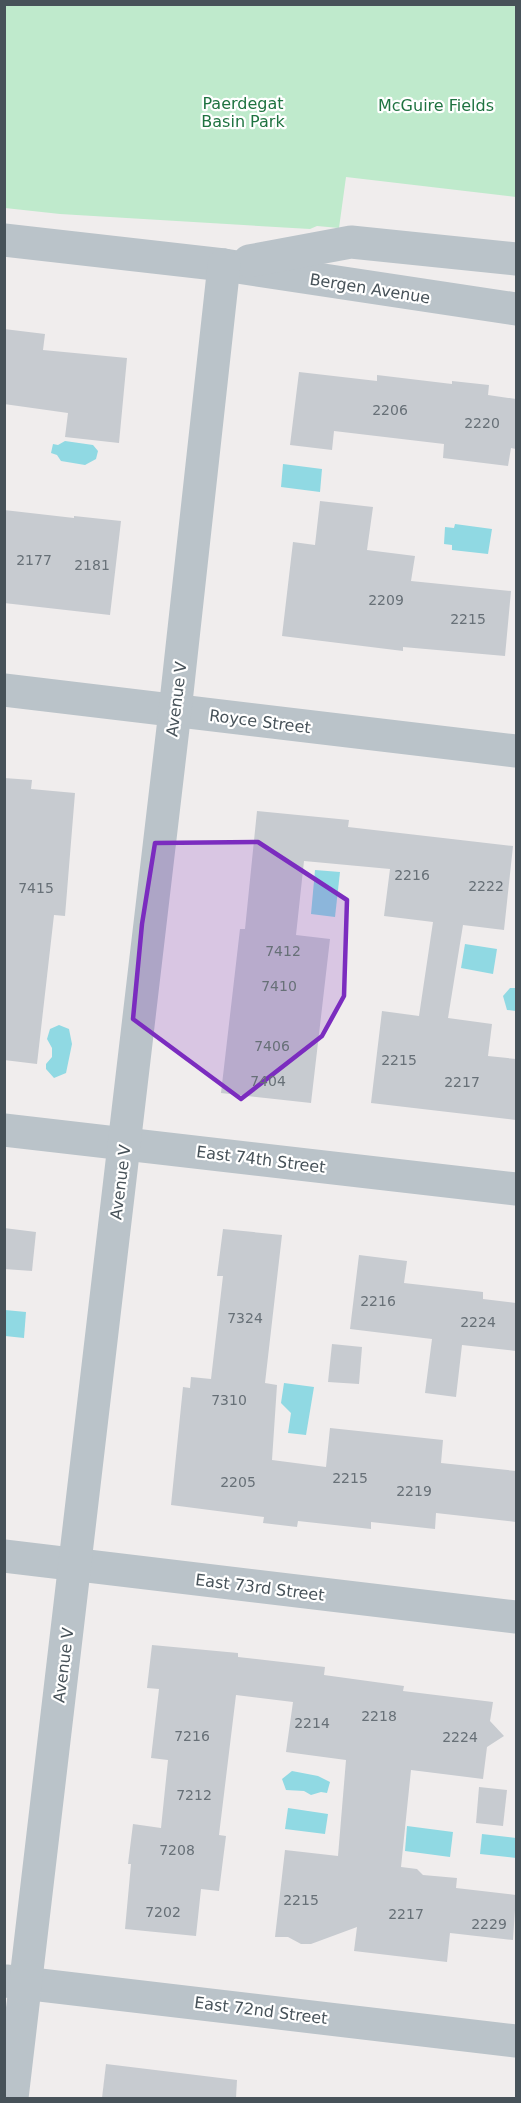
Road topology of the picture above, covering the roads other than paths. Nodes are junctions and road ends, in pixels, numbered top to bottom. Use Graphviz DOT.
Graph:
graph roads {
  1 [pos="4,240"];
  2 [pos="516,259"];
  3 [pos="224,265"];
  4 [pos="516,309"];
  5 [pos="4,690"];
  6 [pos="175,711"];
  7 [pos="516,751"];
  8 [pos="4,1130"];
  9 [pos="124,1144"];
  10 [pos="516,1189"];
  11 [pos="4,1556"];
  12 [pos="75,1565"];
  13 [pos="516,1617"];
  14 [pos="15,1982"];
  15 [pos="516,2041"];
  16 [pos="12,2098"];
  1 -- 3 [label="street, Bergen Avenue"];
  2 -- 3 [label="street, Bergen Avenue"];
  3 -- 4 [label="street, Bergen Avenue"];
  3 -- 6 [label="street, Avenue V"];
  5 -- 6 [label="street, Royce Street"];
  6 -- 7 [label="street, Royce Street"];
  6 -- 9 [label="street, Avenue V"];
  8 -- 9 [label="street, East 74th Street"];
  9 -- 10 [label="street, East 74th Street"];
  9 -- 12 [label="street, Avenue V"];
  11 -- 12 [label="street, East 73rd Street"];
  12 -- 13 [label="street, East 73rd Street"];
  12 -- 14 [label="street, Avenue V"];
  14 -- 15 [label="street, East 72nd Street"];
  14 -- 16 [label="street, Avenue V"];
}
